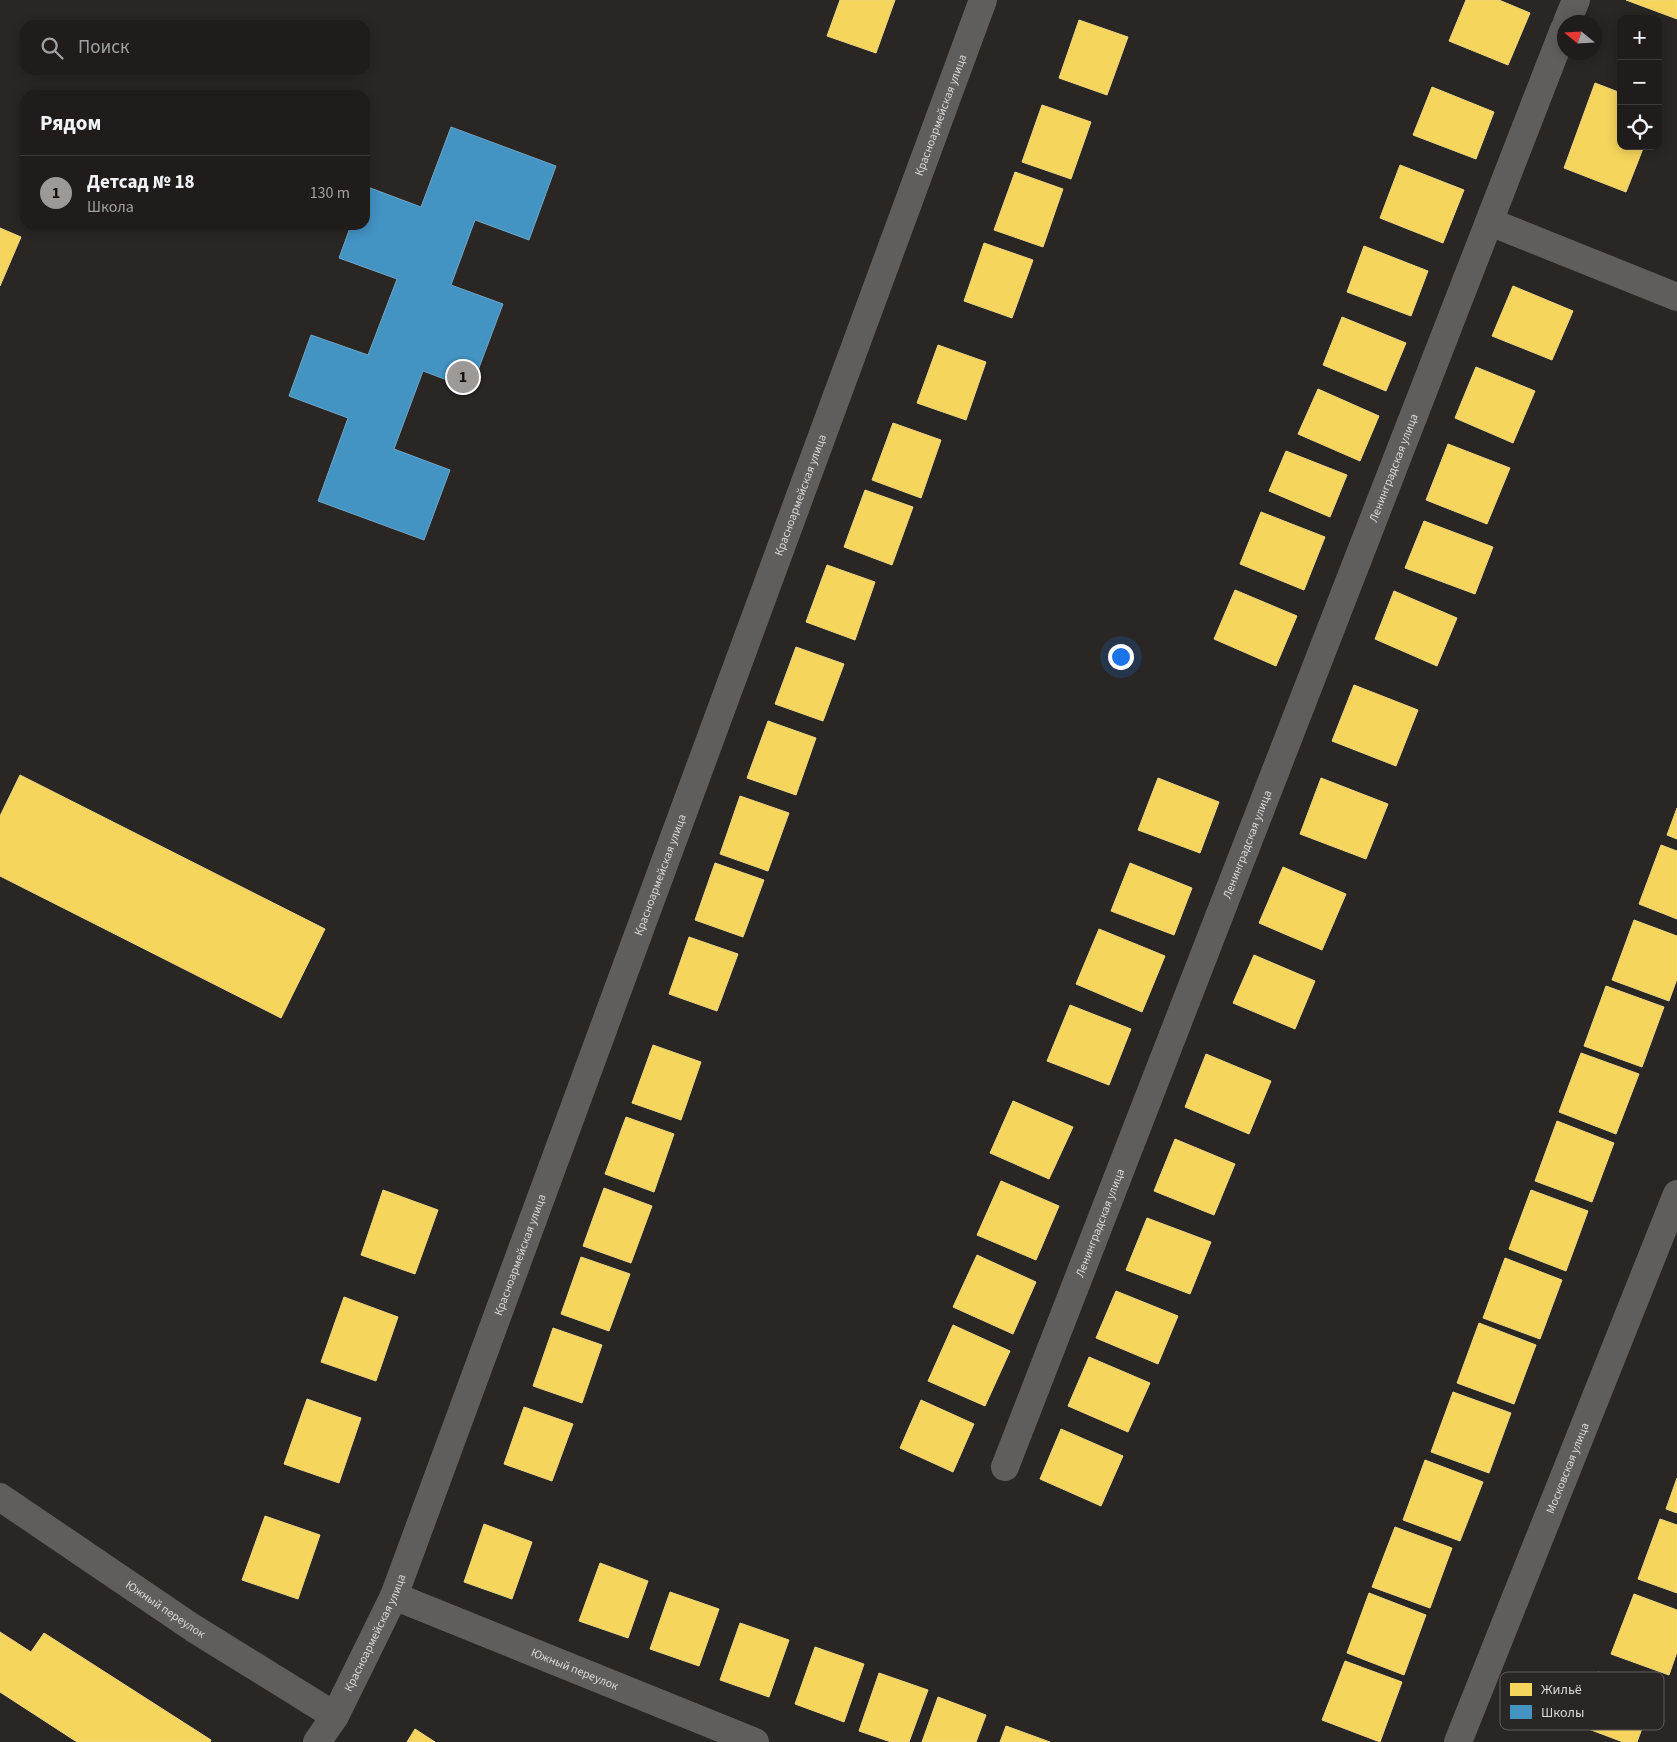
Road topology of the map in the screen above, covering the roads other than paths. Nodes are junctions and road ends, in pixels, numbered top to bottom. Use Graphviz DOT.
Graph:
graph roads {
  1 [pos="983,0"];
  2 [pos="1576,0"];
  3 [pos="1570,15"];
  4 [pos="1557,47"];
  5 [pos="1490,222"];
  6 [pos="1677,297"];
  7 [pos="1677,1194"];
  8 [pos="1005,1467"];
  9 [pos="0,1497"];
  10 [pos="394,1596"];
  11 [pos="335,1716"];
  12 [pos="318,1742"];
  13 [pos="755,1742"];
  14 [pos="1458,1742"];
  1 -- 10 [label="street, Красноармейская улица"];
  2 -- 3 [label="street"];
  4 -- 5 [label="street, Ленинградская улица"];
  5 -- 6 [label="street"];
  5 -- 8 [label="street, Ленинградская улица"];
  7 -- 14 [label="street, Московская улица"];
  9 -- 11 [label="street, Южный переулок"];
  10 -- 11 [label="street, Красноармейская улица"];
  10 -- 13 [label="street, Южный переулок"];
  11 -- 12 [label="street, Красноармейская улица"];
}
